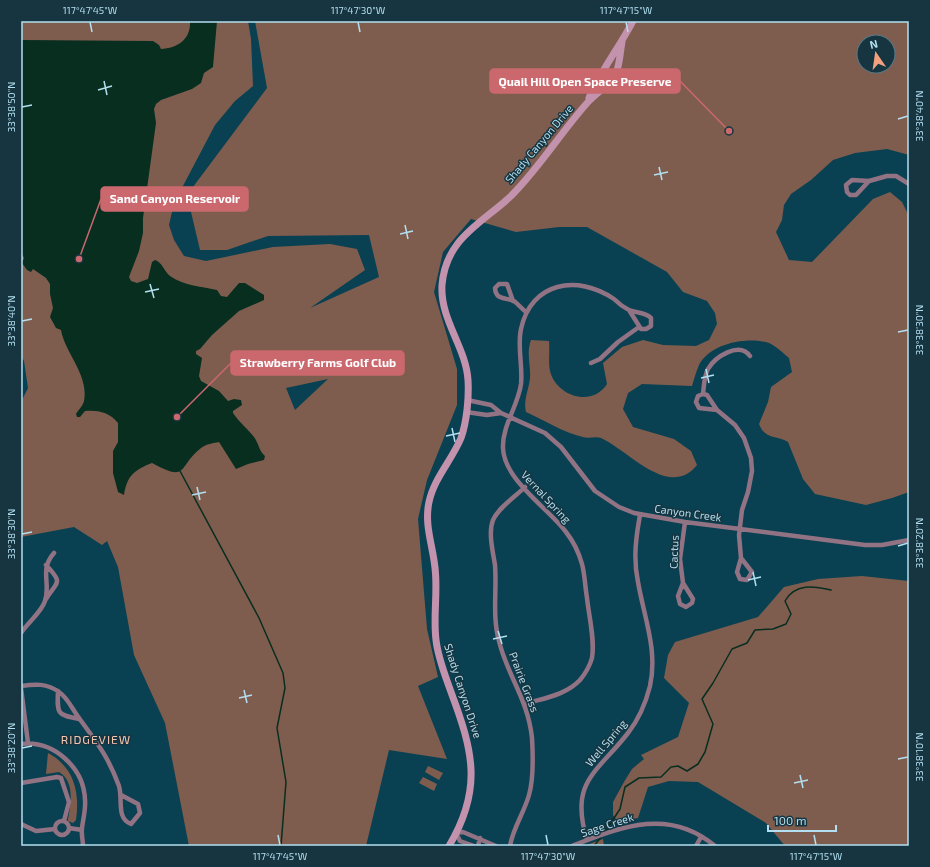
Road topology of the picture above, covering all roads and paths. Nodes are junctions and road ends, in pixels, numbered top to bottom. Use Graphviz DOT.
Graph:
graph roads {
  1 [pos="633,21"];
  2 [pos="622,42"];
  3 [pos="588,102"];
  4 [pos="869,181"];
  5 [pos="909,184"];
  6 [pos="513,300"];
  7 [pos="629,310"];
  8 [pos="526,312"];
  9 [pos="639,327"];
  10 [pos="750,356"];
  11 [pos="591,363"];
  12 [pos="703,394"];
  13 [pos="467,400"];
  14 [pos="490,404"];
  15 [pos="717,410"];
  16 [pos="466,412"];
  17 [pos="501,413"];
  18 [pos="488,415"];
  19 [pos="511,417"];
  20 [pos="525,488"];
  21 [pos="640,515"];
  22 [pos="685,522"];
  23 [pos="739,528"];
  24 [pos="909,540"];
  25 [pos="54,553"];
  26 [pos="741,558"];
  27 [pos="46,565"];
  28 [pos="683,583"];
  29 [pos="45,600"];
  30 [pos="21,633"];
  31 [pos="21,687"];
  32 [pos="58,691"];
  33 [pos="525,704"];
  34 [pos="79,718"];
  35 [pos="21,744"];
  36 [pos="28,744"];
  37 [pos="21,783"];
  38 [pos="121,795"];
  39 [pos="64,821"];
  40 [pos="21,824"];
  41 [pos="69,828"];
  42 [pos="55,829"];
  43 [pos="82,830"];
  44 [pos="456,834"];
  45 [pos="701,837"];
  46 [pos="480,838"];
  47 [pos="587,840"];
  48 [pos="83,846"];
  49 [pos="449,846"];
  50 [pos="474,846"];
  51 [pos="478,846"];
  52 [pos="496,846"];
  53 [pos="510,846"];
  54 [pos="572,846"];
  55 [pos="696,846"];
  56 [pos="715,846"];
  1 -- 2 [label="street"];
  2 -- 3 [label="street"];
  2 -- 3 [label="street"];
  3 -- 13 [label="street, Shady Canyon Drive"];
  4 -- 4 [label="street"];
  4 -- 5 [label="street"];
  6 -- 6 [label="street"];
  6 -- 8 [label="street"];
  7 -- 8 [label="street"];
  7 -- 9 [label="street"];
  7 -- 9 [label="street"];
  8 -- 19 [label="street, Vernal Spring"];
  9 -- 11 [label="street"];
  10 -- 12 [label="street"];
  12 -- 15 [label="street"];
  12 -- 15 [label="street"];
  13 -- 14 [label="street, Canyon Creek"];
  13 -- 16 [label="street, Shady Canyon Drive"];
  14 -- 17 [label="street, Canyon Creek"];
  14 -- 18 [label="street"];
  15 -- 23 [label="street"];
  16 -- 18 [label="street"];
  16 -- 44 [label="street, Shady Canyon Drive"];
  17 -- 18 [label="street"];
  17 -- 19 [label="street, Canyon Creek"];
  19 -- 20 [label="street, Vernal Spring"];
  19 -- 21 [label="street, Canyon Creek"];
  20 -- 33 [label="street, Prairie Grass"];
  20 -- 33 [label="street, Vernal Spring"];
  21 -- 22 [label="street, Canyon Creek"];
  21 -- 47 [label="street, Well Spring"];
  22 -- 23 [label="street, Canyon Creek"];
  22 -- 28 [label="street, Cactus"];
  23 -- 24 [label="street, Canyon Creek"];
  23 -- 26 [label="street"];
  25 -- 27 [label="street"];
  26 -- 26 [label="street"];
  27 -- 29 [label="street"];
  27 -- 29 [label="street"];
  28 -- 28 [label="street, Cactus"];
  29 -- 30 [label="street"];
  31 -- 32 [label="street"];
  31 -- 36 [label="street"];
  32 -- 34 [label="street"];
  32 -- 34 [label="street"];
  33 -- 53 [label="street, Prairie Grass"];
  34 -- 38 [label="street"];
  35 -- 36 [label="street"];
  36 -- 43 [label="street"];
  37 -- 39 [label="street"];
  38 -- 38 [label="street"];
  39 -- 41 [label="street"];
  39 -- 42 [label="street"];
  40 -- 42 [label="street"];
  41 -- 42 [label="street"];
  41 -- 43 [label="street"];
  43 -- 48 [label="street"];
  44 -- 46 [label="street"];
  44 -- 49 [label="street, Shady Canyon Drive"];
  44 -- 50 [label="street"];
  45 -- 47 [label="street, Sage Creek"];
  45 -- 55 [label="street"];
  45 -- 56 [label="street, Sage Creek"];
  46 -- 51 [label="street"];
  46 -- 52 [label="street"];
  47 -- 54 [label="street, Sage Creek"];
}
